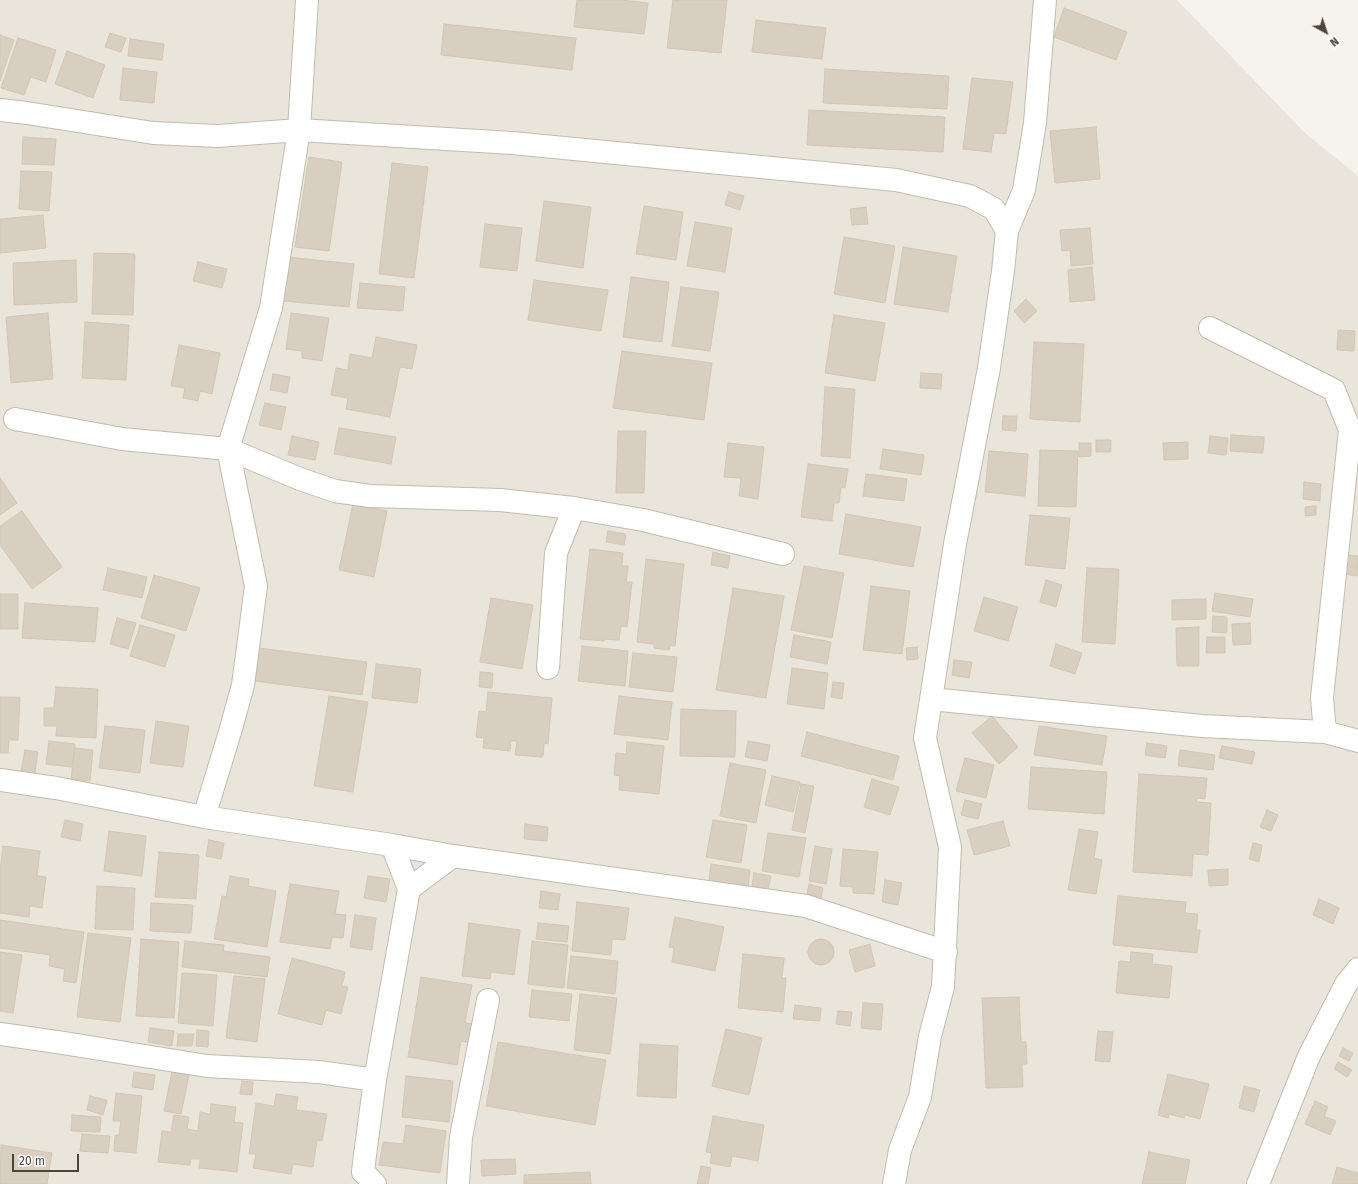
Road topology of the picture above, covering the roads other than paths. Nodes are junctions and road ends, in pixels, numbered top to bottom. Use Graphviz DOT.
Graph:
graph roads {
  1 [pos="307,0"];
  2 [pos="1045,0"];
  3 [pos="0,110"];
  4 [pos="299,130"];
  5 [pos="1007,231"];
  6 [pos="1210,328"];
  7 [pos="15,419"];
  8 [pos="228,449"];
  9 [pos="574,508"];
  10 [pos="783,554"];
  11 [pos="548,668"];
  12 [pos="931,699"];
  13 [pos="1325,732"];
  14 [pos="1358,741"];
  15 [pos="0,780"];
  16 [pos="204,817"];
  17 [pos="392,845"];
  18 [pos="453,856"];
  19 [pos="409,889"];
  20 [pos="946,952"];
  21 [pos="1358,968"];
  22 [pos="488,1000"];
  23 [pos="0,1034"];
  24 [pos="375,1080"];
  25 [pos="375,1184"];
  26 [pos="458,1184"];
  27 [pos="894,1184"];
  28 [pos="1258,1184"];
  1 -- 4 [label="street"];
  2 -- 5 [label="street"];
  3 -- 4 [label="street"];
  4 -- 5 [label="street"];
  4 -- 8 [label="street"];
  5 -- 12 [label="street"];
  6 -- 13 [label="street"];
  7 -- 8 [label="street"];
  8 -- 9 [label="street"];
  8 -- 16 [label="street"];
  9 -- 10 [label="street"];
  9 -- 11 [label="street"];
  12 -- 13 [label="street"];
  12 -- 20 [label="street"];
  13 -- 14 [label="street"];
  15 -- 16 [label="street"];
  16 -- 17 [label="street"];
  17 -- 18 [label="street"];
  17 -- 19 [label="street"];
  18 -- 19 [label="street"];
  18 -- 20 [label="street"];
  19 -- 24 [label="street"];
  20 -- 27 [label="street"];
  21 -- 28 [label="street"];
  22 -- 26 [label="street"];
  23 -- 24 [label="street"];
  24 -- 25 [label="street"];
}
